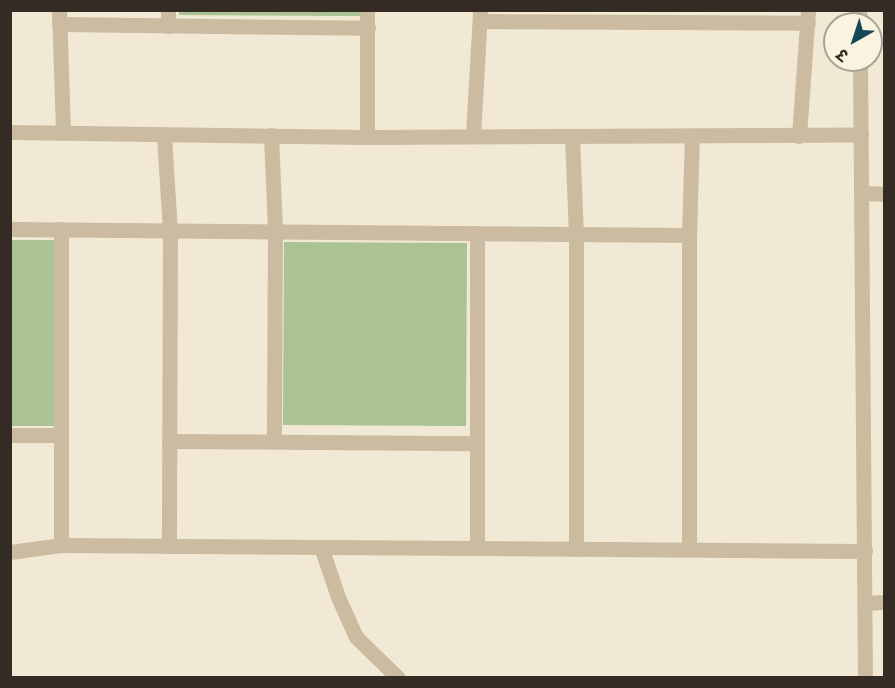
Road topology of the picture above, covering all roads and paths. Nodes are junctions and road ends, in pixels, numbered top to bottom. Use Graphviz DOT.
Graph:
graph roads {
  1 [pos="367,10"];
  2 [pos="480,16"];
  3 [pos="580,16"];
  4 [pos="59,17"];
  5 [pos="808,17"];
  6 [pos="168,18"];
  7 [pos="368,28"];
  8 [pos="860,72"];
  9 [pos="10,132"];
  10 [pos="63,133"];
  11 [pos="861,134"];
  12 [pos="271,135"];
  13 [pos="473,135"];
  14 [pos="164,136"];
  15 [pos="572,136"];
  16 [pos="692,136"];
  17 [pos="799,136"];
  18 [pos="367,137"];
  19 [pos="861,193"];
  20 [pos="885,195"];
  21 [pos="10,229"];
  22 [pos="61,230"];
  23 [pos="170,231"];
  24 [pos="275,231"];
  25 [pos="477,233"];
  26 [pos="576,234"];
  27 [pos="689,235"];
  28 [pos="10,435"];
  29 [pos="61,435"];
  30 [pos="169,441"];
  31 [pos="274,441"];
  32 [pos="477,443"];
  33 [pos="61,545"];
  34 [pos="169,546"];
  35 [pos="321,547"];
  36 [pos="477,548"];
  37 [pos="576,549"];
  38 [pos="689,549"];
  39 [pos="865,551"];
  40 [pos="10,552"];
  41 [pos="885,602"];
  42 [pos="865,603"];
  43 [pos="398,678"];
  44 [pos="865,678"];
  1 -- 7 [label="street"];
  2 -- 3 [label="street"];
  2 -- 13 [label="street"];
  3 -- 5 [label="street"];
  4 -- 6 [label="street"];
  4 -- 10 [label="street"];
  5 -- 17 [label="street"];
  6 -- 7 [label="street"];
  7 -- 18 [label="street"];
  8 -- 11 [label="street"];
  9 -- 10 [label="street"];
  10 -- 14 [label="street"];
  11 -- 17 [label="street"];
  11 -- 19 [label="street"];
  12 -- 14 [label="street"];
  12 -- 18 [label="street"];
  12 -- 24 [label="street"];
  13 -- 15 [label="street"];
  13 -- 18 [label="street"];
  14 -- 23 [label="street"];
  15 -- 16 [label="street"];
  15 -- 26 [label="street"];
  16 -- 17 [label="street"];
  16 -- 27 [label="street"];
  19 -- 20 [label="street"];
  19 -- 39 [label="street"];
  21 -- 22 [label="street"];
  22 -- 23 [label="street"];
  22 -- 29 [label="street"];
  23 -- 24 [label="street"];
  23 -- 30 [label="street"];
  24 -- 25 [label="street"];
  24 -- 31 [label="street"];
  25 -- 26 [label="street"];
  25 -- 32 [label="street"];
  26 -- 27 [label="street"];
  26 -- 37 [label="street"];
  27 -- 38 [label="street"];
  28 -- 29 [label="street"];
  29 -- 33 [label="street"];
  30 -- 31 [label="street"];
  30 -- 34 [label="street"];
  31 -- 32 [label="street"];
  32 -- 36 [label="street"];
  33 -- 34 [label="street"];
  33 -- 40 [label="street"];
  34 -- 35 [label="street"];
  35 -- 36 [label="street"];
  35 -- 43 [label="street"];
  36 -- 37 [label="street"];
  37 -- 38 [label="street"];
  38 -- 39 [label="street"];
  39 -- 42 [label="street"];
  41 -- 42 [label="street"];
  42 -- 44 [label="street"];
}
